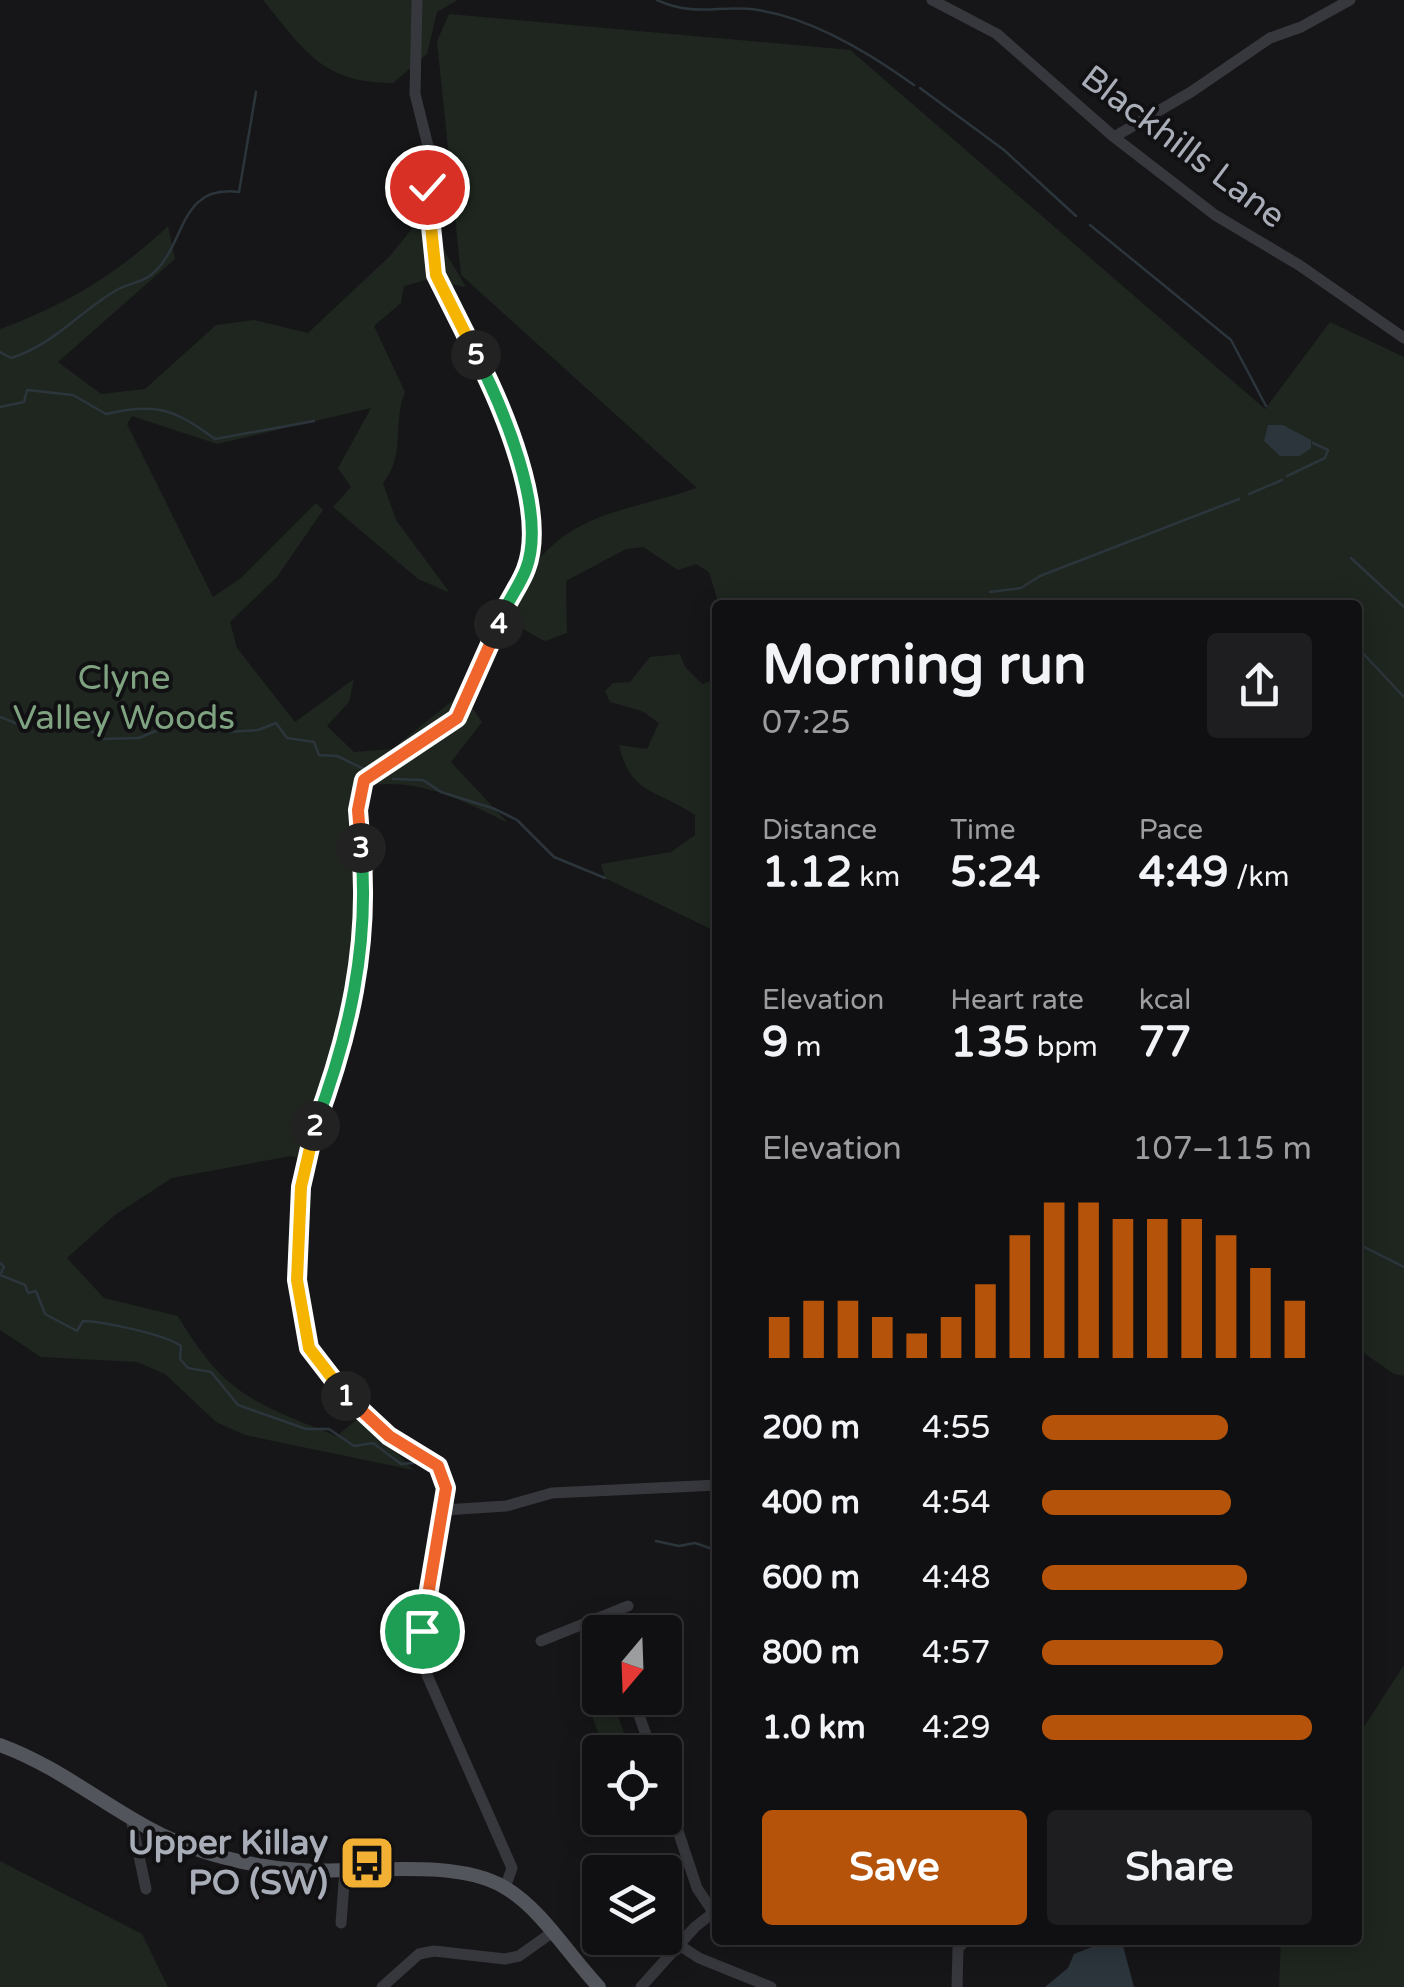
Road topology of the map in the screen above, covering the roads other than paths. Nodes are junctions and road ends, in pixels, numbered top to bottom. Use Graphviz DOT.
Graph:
graph roads {
  1 [pos="417,0"];
  2 [pos="932,0"];
  3 [pos="1350,0"];
  4 [pos="1114,138"];
  5 [pos="1404,338"];
  6 [pos="712,1485"];
  7 [pos="444,1510"];
  8 [pos="628,1606"];
  9 [pos="611,1615"];
  10 [pos="582,1626"];
  11 [pos="541,1641"];
  12 [pos="0,1746"];
  13 [pos="132,1823"];
  14 [pos="679,1835"];
  15 [pos="345,1870"];
  16 [pos="146,1888"];
  17 [pos="505,1888"];
  18 [pos="712,1907"];
  19 [pos="712,1914"];
  20 [pos="341,1922"];
  21 [pos="550,1934"];
  22 [pos="682,1942"];
  23 [pos="682,1945"];
  24 [pos="961,1945"];
  25 [pos="670,1955"];
  26 [pos="382,1987"];
  27 [pos="599,1987"];
  28 [pos="642,1987"];
  29 [pos="771,1987"];
  30 [pos="957,1987"];
  1 -- 7 [label="street"];
  2 -- 4 [label="street, Blackhills Lane"];
  3 -- 4 [label="street"];
  4 -- 5 [label="street, Blackhills Lane"];
  6 -- 7 [label="street"];
  7 -- 17 [label="street"];
  8 -- 9 [label="street"];
  10 -- 11 [label="street"];
  12 -- 13 [label="main road"];
  13 -- 15 [label="main road"];
  13 -- 16 [label="street"];
  14 -- 18 [label="street"];
  15 -- 17 [label="main road"];
  15 -- 20 [label="street"];
  17 -- 21 [label="main road"];
  19 -- 22 [label="street"];
  21 -- 26 [label="street"];
  21 -- 27 [label="main road"];
  23 -- 29 [label="street"];
  24 -- 30 [label="street"];
  25 -- 28 [label="street"];
}
